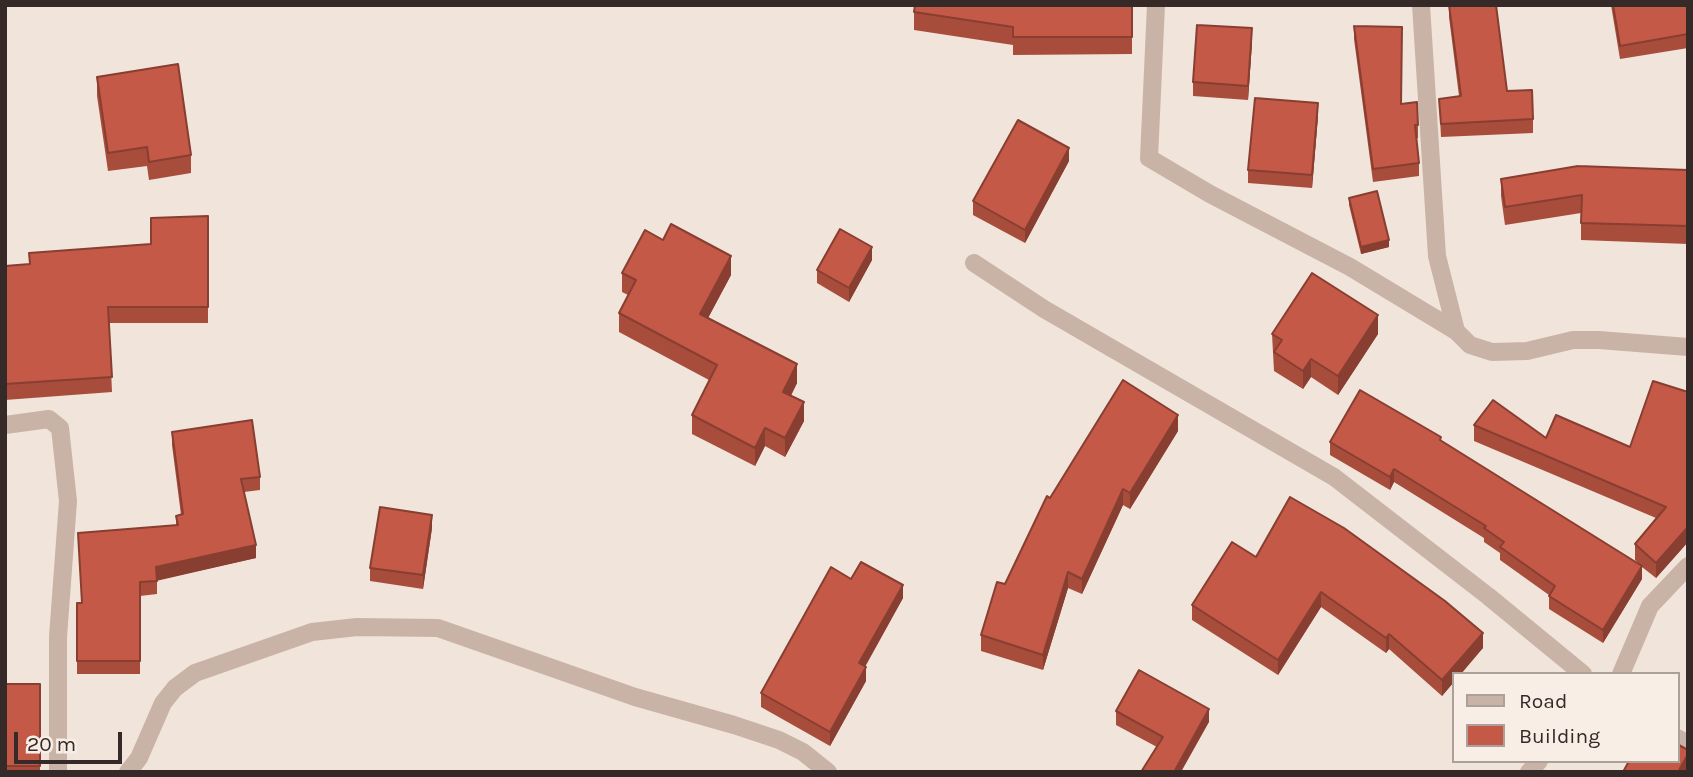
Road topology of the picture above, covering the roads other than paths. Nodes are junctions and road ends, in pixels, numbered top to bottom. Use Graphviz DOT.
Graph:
graph roads {
  1 [pos="1156,5"];
  2 [pos="1421,5"];
  3 [pos="974,263"];
  4 [pos="1456,331"];
  5 [pos="1688,347"];
  6 [pos="5,425"];
  7 [pos="1688,566"];
  8 [pos="1581,672"];
  9 [pos="1622,672"];
  10 [pos="58,772"];
  11 [pos="128,772"];
  12 [pos="828,772"];
  1 -- 4 [label="street"];
  2 -- 4 [label="street"];
  3 -- 8 [label="street"];
  4 -- 5 [label="street"];
  6 -- 10 [label="street"];
  7 -- 9 [label="street"];
  11 -- 12 [label="street"];
}
